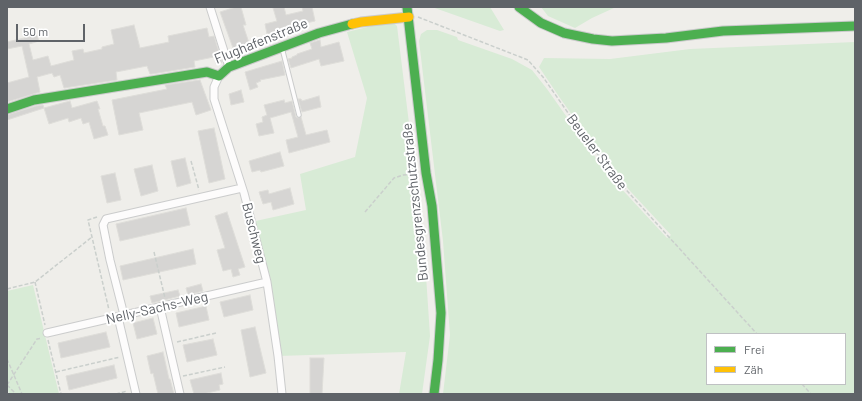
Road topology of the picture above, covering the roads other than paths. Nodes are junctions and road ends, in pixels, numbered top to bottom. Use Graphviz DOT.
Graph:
graph roads {
  1 [pos="210,7"];
  2 [pos="407,7"];
  3 [pos="519,7"];
  4 [pos="409,17"];
  5 [pos="855,26"];
  6 [pos="282,47"];
  7 [pos="229,67"];
  8 [pos="219,76"];
  9 [pos="7,109"];
  10 [pos="299,115"];
  11 [pos="242,188"];
  12 [pos="267,282"];
  13 [pos="164,306"];
  14 [pos="121,316"];
  15 [pos="47,335"];
  16 [pos="136,392"];
  17 [pos="180,394"];
  18 [pos="282,394"];
  19 [pos="434,394"];
  1 -- 7 [label="street"];
  2 -- 4 [label="street, Bundesgrenzschutzstraße"];
  3 -- 5 [label="street"];
  4 -- 6 [label="street, Flughafenstraße"];
  4 -- 19 [label="street, Bundesgrenzschutzstraße"];
  6 -- 7 [label="street, Flughafenstraße"];
  6 -- 10 [label="lane"];
  7 -- 8 [label="street, Flughafenstraße"];
  8 -- 9 [label="street, Flughafenstraße"];
  8 -- 11 [label="street, Buschweg"];
  11 -- 12 [label="street, Buschweg"];
  11 -- 14 [label="street"];
  12 -- 13 [label="street, Nelly-Sachs-Weg"];
  12 -- 18 [label="street, Buschweg"];
  13 -- 14 [label="street, Nelly-Sachs-Weg"];
  13 -- 17 [label="street"];
  14 -- 15 [label="street, Nelly-Sachs-Weg"];
  14 -- 16 [label="street"];
}
